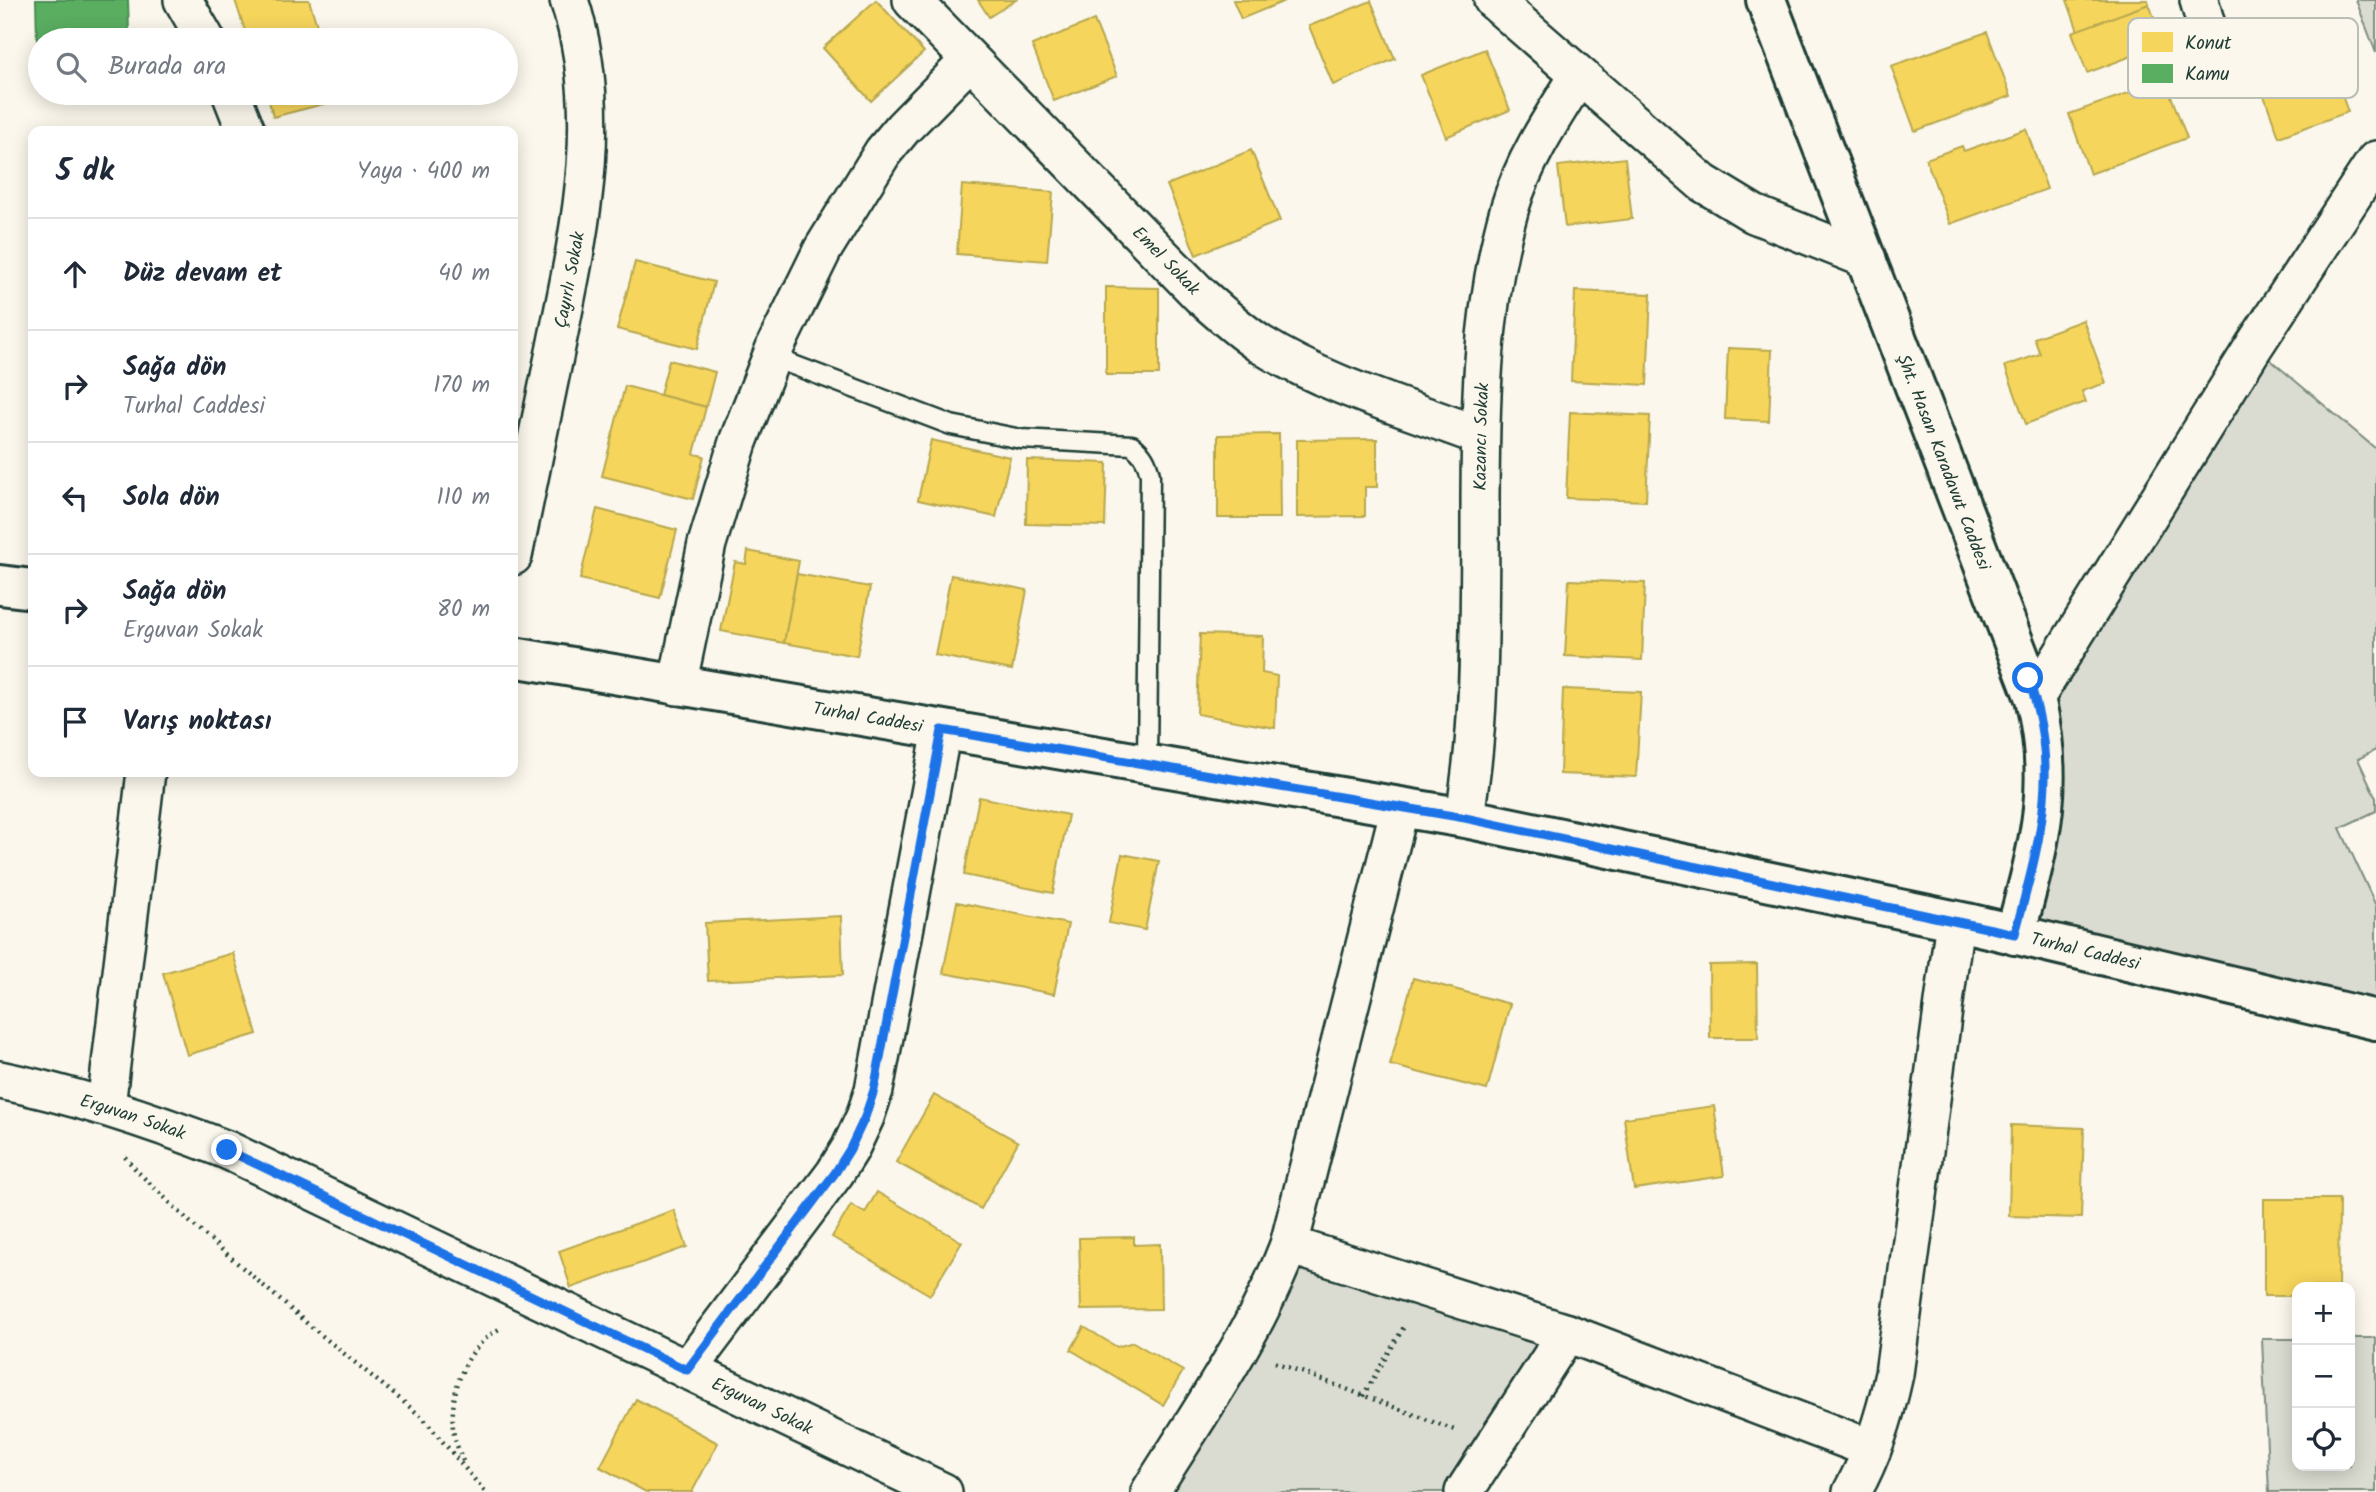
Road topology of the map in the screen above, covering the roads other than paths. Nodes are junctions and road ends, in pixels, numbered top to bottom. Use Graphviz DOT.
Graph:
graph roads {
  1 [pos="183,0"];
  2 [pos="569,0"];
  3 [pos="912,0"];
  4 [pos="1493,0"];
  5 [pos="1766,0"];
  6 [pos="199,28"];
  7 [pos="970,60"];
  8 [pos="1578,76"];
  9 [pos="236,105"];
  10 [pos="244,126"];
  11 [pos="2376,160"];
  12 [pos="1867,259"];
  13 [pos="772,357"];
  14 [pos="1480,436"];
  15 [pos="518,532"];
  16 [pos="0,585"];
  17 [pos="28,588"];
  18 [pos="518,658"];
  19 [pos="677,686"];
  20 [pos="2035,698"];
  21 [pos="942,730"];
  22 [pos="1147,764"];
  23 [pos="145,777"];
  24 [pos="1400,807"];
  25 [pos="1465,818"];
  26 [pos="1955,921"];
  27 [pos="2015,934"];
  28 [pos="2376,1020"];
  29 [pos="0,1080"];
  30 [pos="106,1106"];
  31 [pos="1289,1245"];
  32 [pos="1567,1333"];
  33 [pos="687,1370"];
  34 [pos="1872,1449"];
  35 [pos="943,1492"];
  36 [pos="1150,1492"];
  37 [pos="1464,1492"];
  38 [pos="1852,1492"];
  1 -- 6 [label="street"];
  2 -- 15 [label="street, Çayırlı Sokak"];
  3 -- 7 [label="street, Emel Sokak"];
  4 -- 8 [label="street"];
  5 -- 12 [label="street, Şht. Hasan Karadavut Caddesi"];
  7 -- 13 [label="street"];
  7 -- 14 [label="street, Emel Sokak"];
  8 -- 12 [label="street"];
  8 -- 14 [label="street, Kazancı Sokak"];
  9 -- 10 [label="street"];
  11 -- 20 [label="street"];
  12 -- 20 [label="street, Şht. Hasan Karadavut Caddesi"];
  13 -- 19 [label="street"];
  13 -- 22 [label="lane"];
  14 -- 25 [label="street, Kazancı Sokak"];
  16 -- 17 [label="street"];
  18 -- 19 [label="street, Turhal Caddesi"];
  19 -- 21 [label="street, Turhal Caddesi"];
  20 -- 27 [label="street, Şht. Hasan Karadavut Caddesi"];
  21 -- 22 [label="street, Turhal Caddesi"];
  21 -- 33 [label="street"];
  22 -- 24 [label="street, Turhal Caddesi"];
  23 -- 30 [label="street"];
  24 -- 25 [label="street, Turhal Caddesi"];
  24 -- 31 [label="street"];
  25 -- 26 [label="street, Turhal Caddesi"];
  26 -- 27 [label="street, Turhal Caddesi"];
  26 -- 34 [label="street"];
  27 -- 28 [label="street, Turhal Caddesi"];
  29 -- 30 [label="street, Erguvan Sokak"];
  30 -- 33 [label="street, Erguvan Sokak"];
  31 -- 32 [label="street"];
  31 -- 36 [label="street"];
  32 -- 34 [label="street"];
  32 -- 37 [label="street"];
  33 -- 35 [label="street, Erguvan Sokak"];
  34 -- 38 [label="street"];
}
